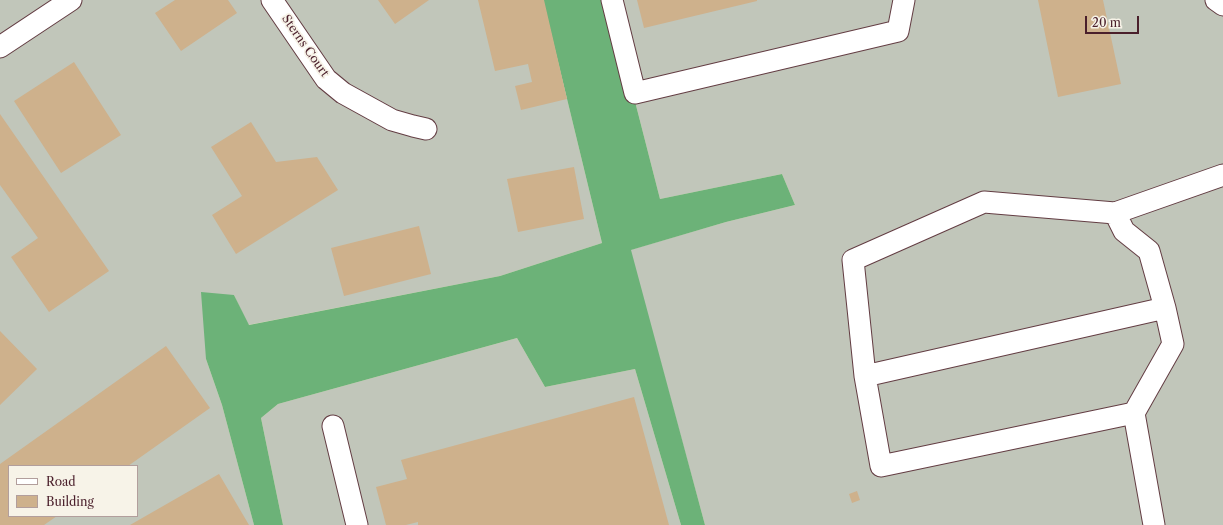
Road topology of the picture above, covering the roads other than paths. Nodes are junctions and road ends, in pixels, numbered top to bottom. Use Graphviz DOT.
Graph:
graph roads {
  1 [pos="71,0"];
  2 [pos="272,0"];
  3 [pos="612,0"];
  4 [pos="904,0"];
  5 [pos="1216,0"];
  6 [pos="1223,5"];
  7 [pos="0,47"];
  8 [pos="426,128"];
  9 [pos="1223,175"];
  10 [pos="1115,213"];
  11 [pos="1165,308"];
  12 [pos="866,376"];
  13 [pos="1134,413"];
  14 [pos="333,426"];
  15 [pos="357,525"];
  16 [pos="1154,525"];
  1 -- 7 [label="street"];
  2 -- 8 [label="street, Sterns Court"];
  3 -- 4 [label="street"];
  5 -- 6 [label="street"];
  9 -- 10 [label="street"];
  10 -- 11 [label="street"];
  10 -- 12 [label="street"];
  11 -- 12 [label="street"];
  11 -- 13 [label="street"];
  12 -- 13 [label="street"];
  13 -- 16 [label="street"];
  14 -- 15 [label="street"];
}
